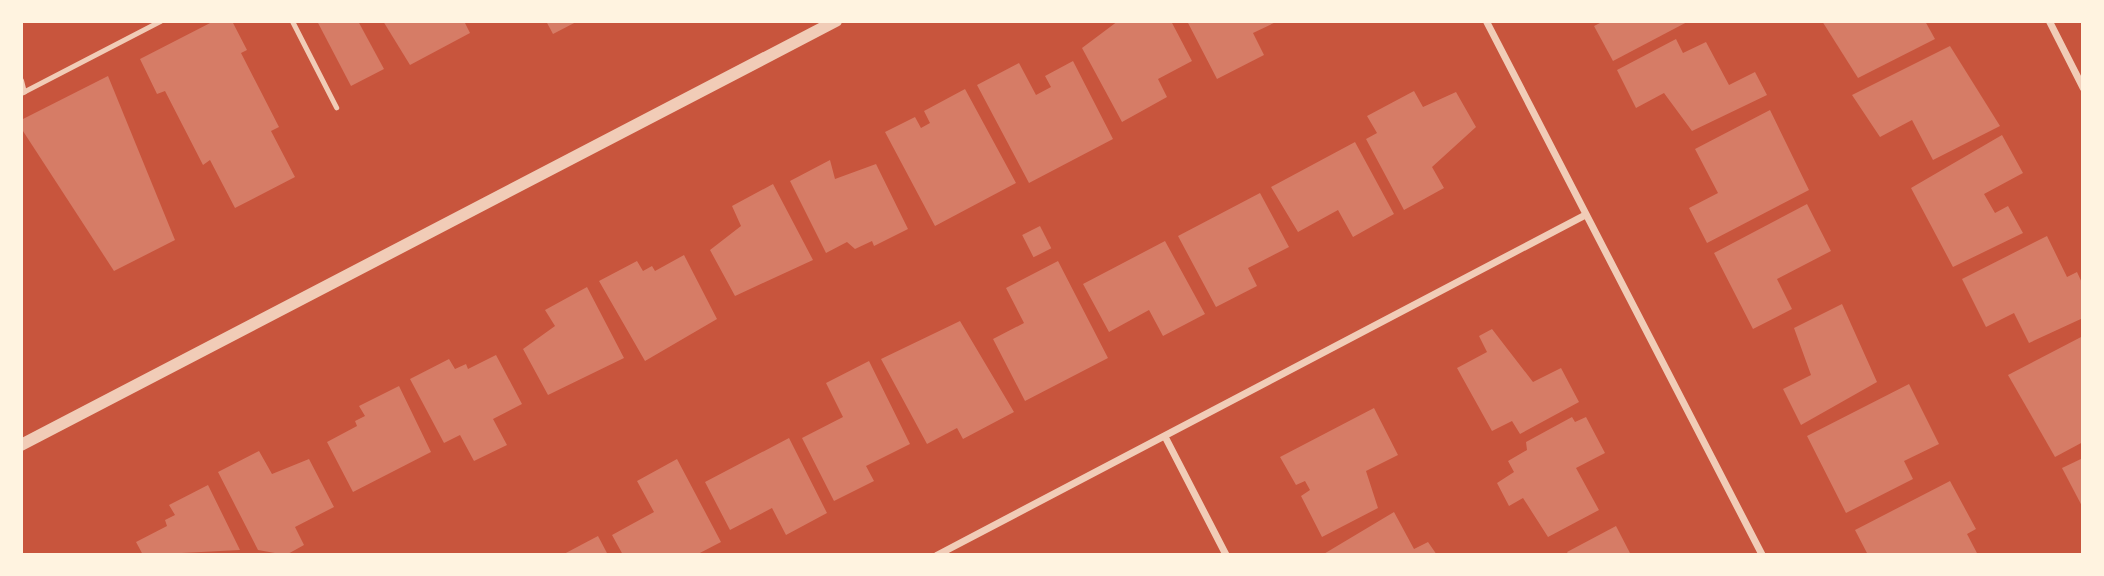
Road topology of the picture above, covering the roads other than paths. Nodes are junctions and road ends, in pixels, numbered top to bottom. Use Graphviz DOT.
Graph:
graph roads {
  1 [pos="160,21"];
  2 [pos="292,21"];
  3 [pos="836,21"];
  4 [pos="1486,21"];
  5 [pos="2049,21"];
  6 [pos="21,80"];
  7 [pos="2083,88"];
  8 [pos="23,93"];
  9 [pos="336,107"];
  10 [pos="1584,215"];
  11 [pos="1166,439"];
  12 [pos="21,445"];
  13 [pos="936,555"];
  14 [pos="1226,555"];
  15 [pos="1762,555"];
  1 -- 8 [label="lane"];
  2 -- 9 [label="lane"];
  3 -- 12 [label="street"];
  4 -- 10 [label="street"];
  5 -- 7 [label="street"];
  6 -- 8 [label="lane"];
  10 -- 11 [label="street"];
  10 -- 15 [label="street"];
  11 -- 13 [label="street"];
  11 -- 14 [label="street"];
}
